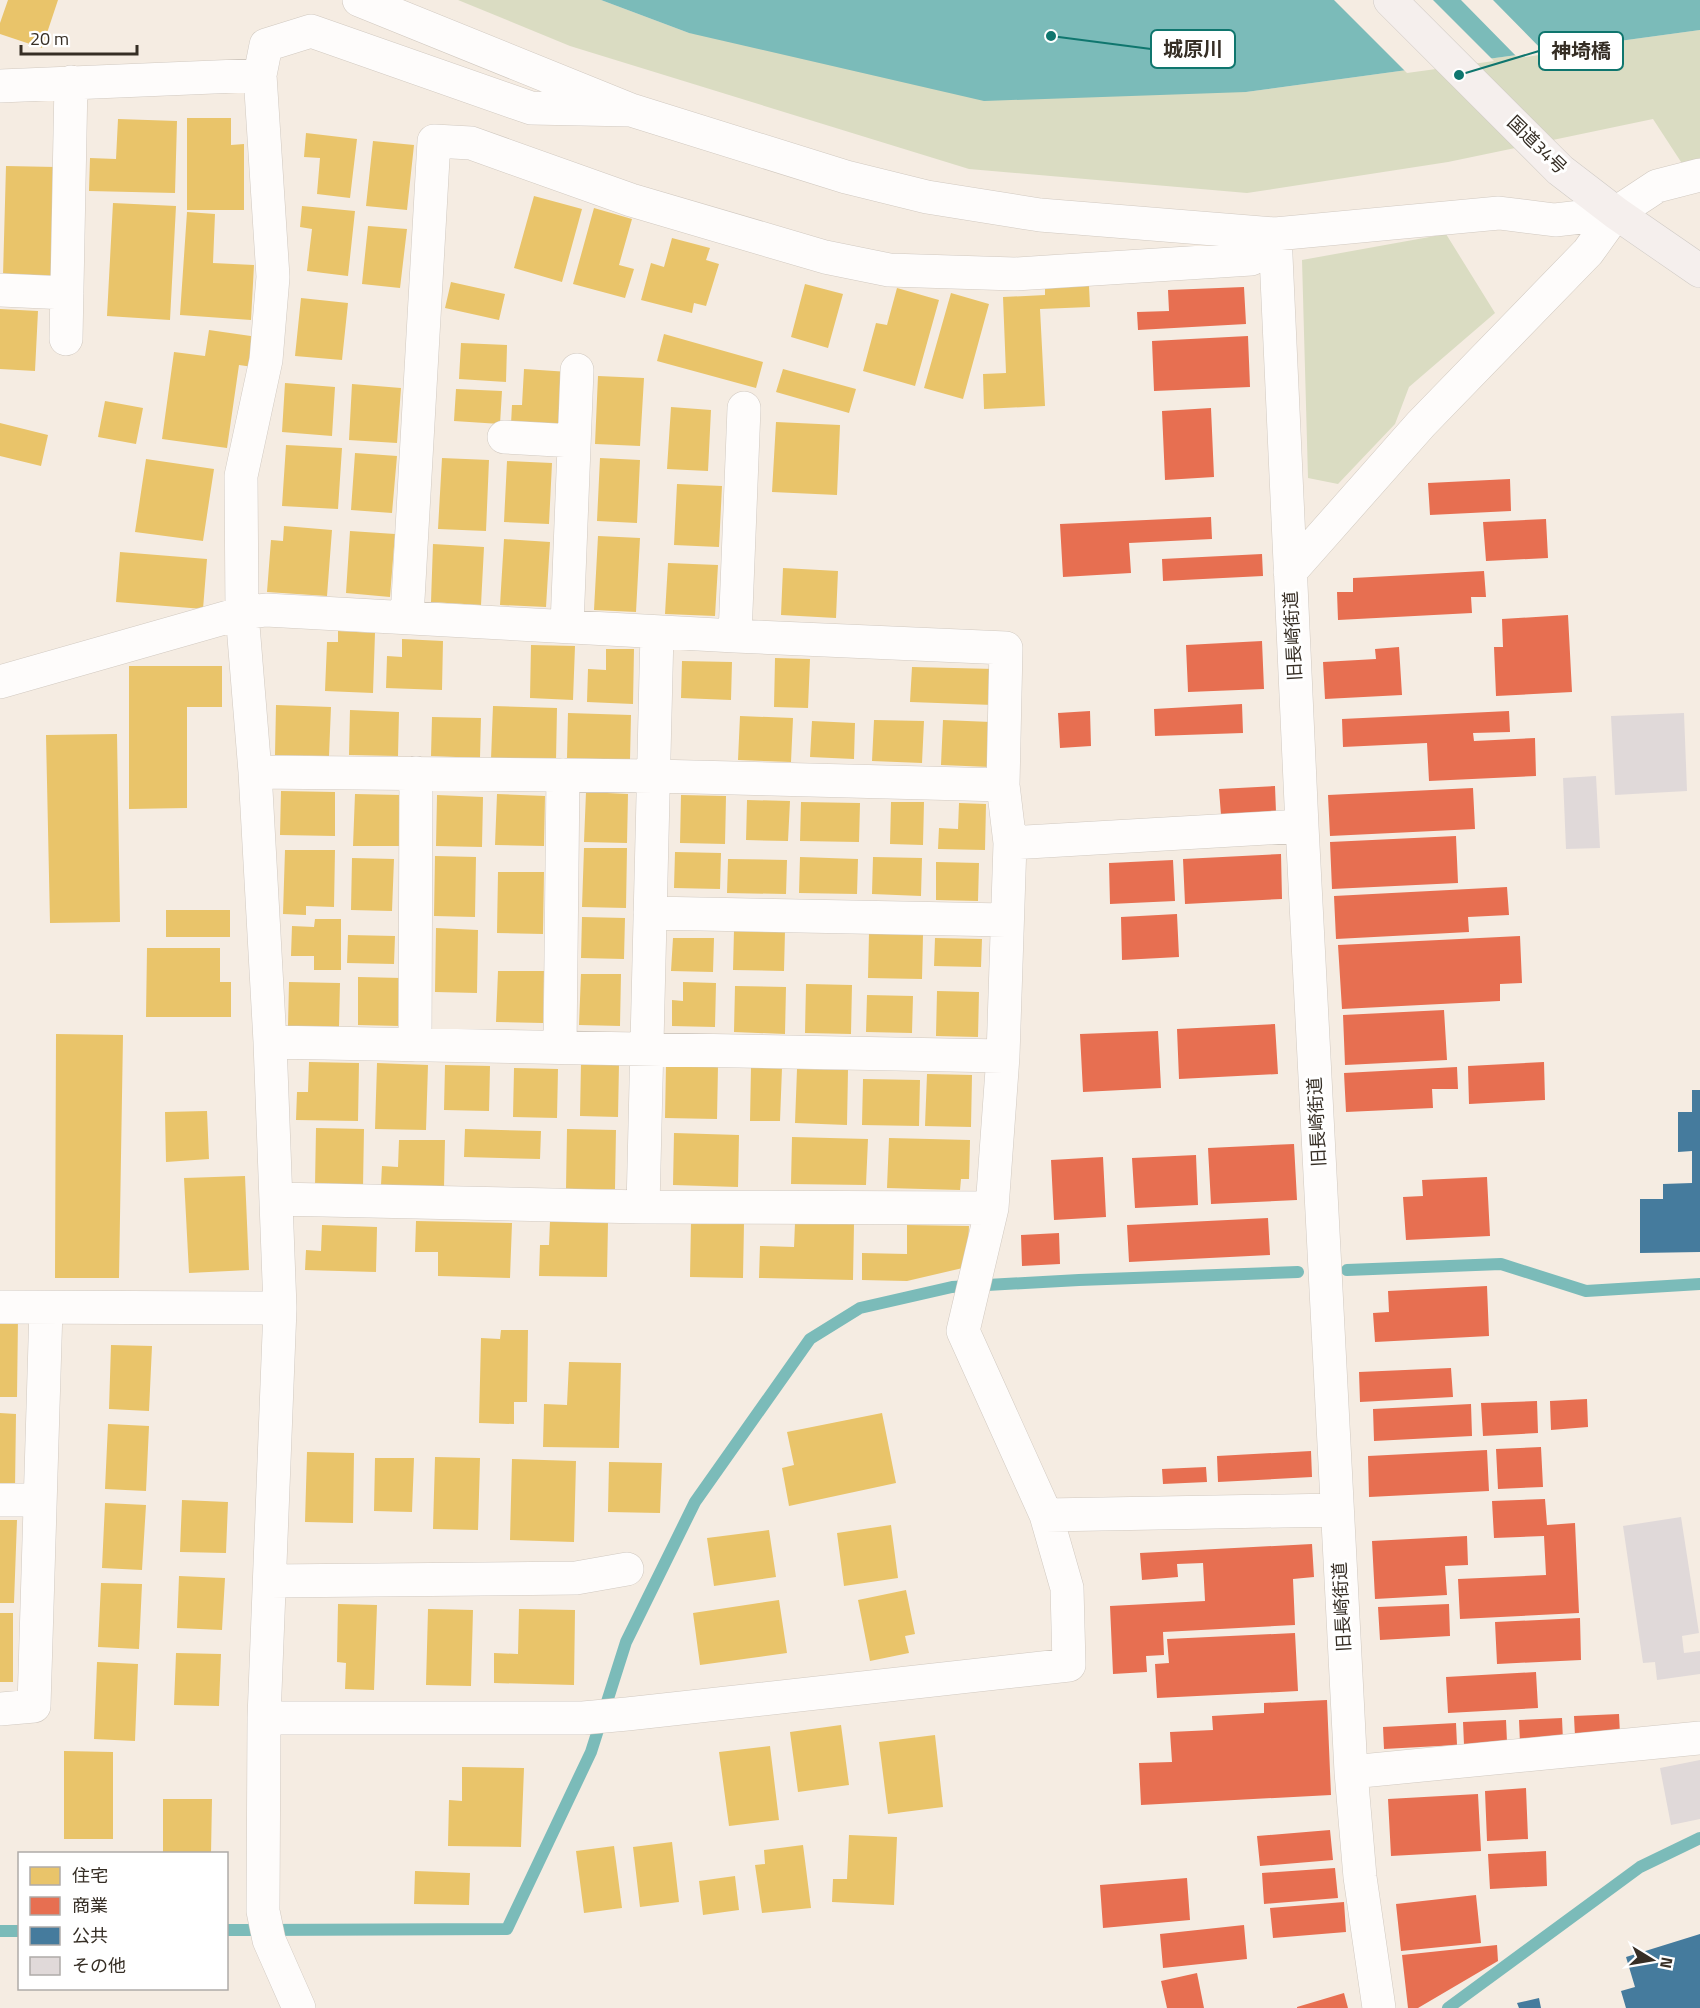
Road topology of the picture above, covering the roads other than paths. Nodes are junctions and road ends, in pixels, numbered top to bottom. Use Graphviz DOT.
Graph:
graph roads {
  1 [pos="359,0"];
  2 [pos="1390,0"];
  3 [pos="260,75"];
  4 [pos="71,82"];
  5 [pos="0,86"];
  6 [pos="631,110"];
  7 [pos="1693,179"];
  8 [pos="1616,213"];
  9 [pos="1275,234"];
  10 [pos="1700,271"];
  11 [pos="0,290"];
  12 [pos="67,293"];
  13 [pos="66,339"];
  14 [pos="577,370"];
  15 [pos="744,408"];
  16 [pos="504,436"];
  17 [pos="574,441"];
  18 [pos="1290,572"];
  19 [pos="242,613"];
  20 [pos="407,617"];
  21 [pos="567,626"];
  22 [pos="657,632"];
  23 [pos="735,636"];
  24 [pos="0,682"];
  25 [pos="255,772"];
  26 [pos="416,773"];
  27 [pos="563,775"];
  28 [pos="654,776"];
  29 [pos="1002,785"];
  30 [pos="1302,826"];
  31 [pos="1010,843"];
  32 [pos="650,913"];
  33 [pos="1006,920"];
  34 [pos="270,1042"];
  35 [pos="415,1045"];
  36 [pos="560,1047"];
  37 [pos="646,1049"];
  38 [pos="1003,1056"];
  39 [pos="276,1199"];
  40 [pos="643,1207"];
  41 [pos="992,1208"];
  42 [pos="0,1307"];
  43 [pos="46,1308"];
  44 [pos="280,1308"];
  45 [pos="0,1500"];
  46 [pos="40,1500"];
  47 [pos="1337,1510"];
  48 [pos="1046,1515"];
  49 [pos="627,1569"];
  50 [pos="270,1581"];
  51 [pos="0,1709"];
  52 [pos="264,1718"];
  53 [pos="1700,1738"];
  54 [pos="1351,1772"];
  55 [pos="299,2008"];
  56 [pos="1379,2008"];
  1 -- 6 [label="street"];
  2 -- 8 [label="highway, 国道34号"];
  3 -- 4 [label="street"];
  3 -- 6 [label="street"];
  3 -- 19 [label="street"];
  4 -- 5 [label="street"];
  4 -- 12 [label="street"];
  6 -- 9 [label="street"];
  7 -- 8 [label="street"];
  8 -- 9 [label="street"];
  8 -- 10 [label="highway, 国道34号"];
  8 -- 18 [label="street"];
  9 -- 18 [label="street, 旧長崎街道"];
  9 -- 20 [label="street"];
  11 -- 12 [label="street"];
  12 -- 13 [label="street"];
  14 -- 17 [label="street"];
  15 -- 23 [label="street"];
  16 -- 17 [label="street"];
  17 -- 21 [label="street"];
  18 -- 30 [label="street, 旧長崎街道"];
  19 -- 20 [label="street"];
  19 -- 24 [label="street"];
  19 -- 25 [label="street"];
  20 -- 21 [label="street"];
  21 -- 22 [label="street"];
  22 -- 23 [label="street"];
  22 -- 28 [label="street"];
  23 -- 29 [label="street"];
  25 -- 26 [label="street"];
  25 -- 34 [label="street"];
  26 -- 27 [label="street"];
  26 -- 35 [label="street"];
  27 -- 28 [label="street"];
  27 -- 36 [label="street"];
  28 -- 29 [label="street"];
  28 -- 32 [label="street"];
  29 -- 31 [label="street"];
  30 -- 31 [label="street"];
  30 -- 47 [label="street, 旧長崎街道"];
  31 -- 33 [label="street"];
  32 -- 33 [label="street"];
  32 -- 37 [label="street"];
  33 -- 38 [label="street"];
  34 -- 35 [label="street"];
  34 -- 39 [label="street"];
  35 -- 36 [label="street"];
  36 -- 37 [label="street"];
  37 -- 38 [label="street"];
  37 -- 40 [label="street"];
  38 -- 41 [label="street"];
  39 -- 40 [label="street"];
  39 -- 44 [label="street"];
  40 -- 41 [label="street"];
  41 -- 48 [label="street"];
  42 -- 43 [label="street"];
  43 -- 44 [label="street"];
  43 -- 46 [label="street"];
  44 -- 50 [label="street"];
  45 -- 46 [label="street"];
  46 -- 51 [label="street"];
  47 -- 48 [label="street"];
  47 -- 54 [label="street, 旧長崎街道"];
  48 -- 52 [label="street"];
  49 -- 50 [label="street"];
  50 -- 52 [label="street"];
  52 -- 55 [label="street"];
  53 -- 54 [label="street"];
  54 -- 56 [label="street, 旧長崎街道"];
}
